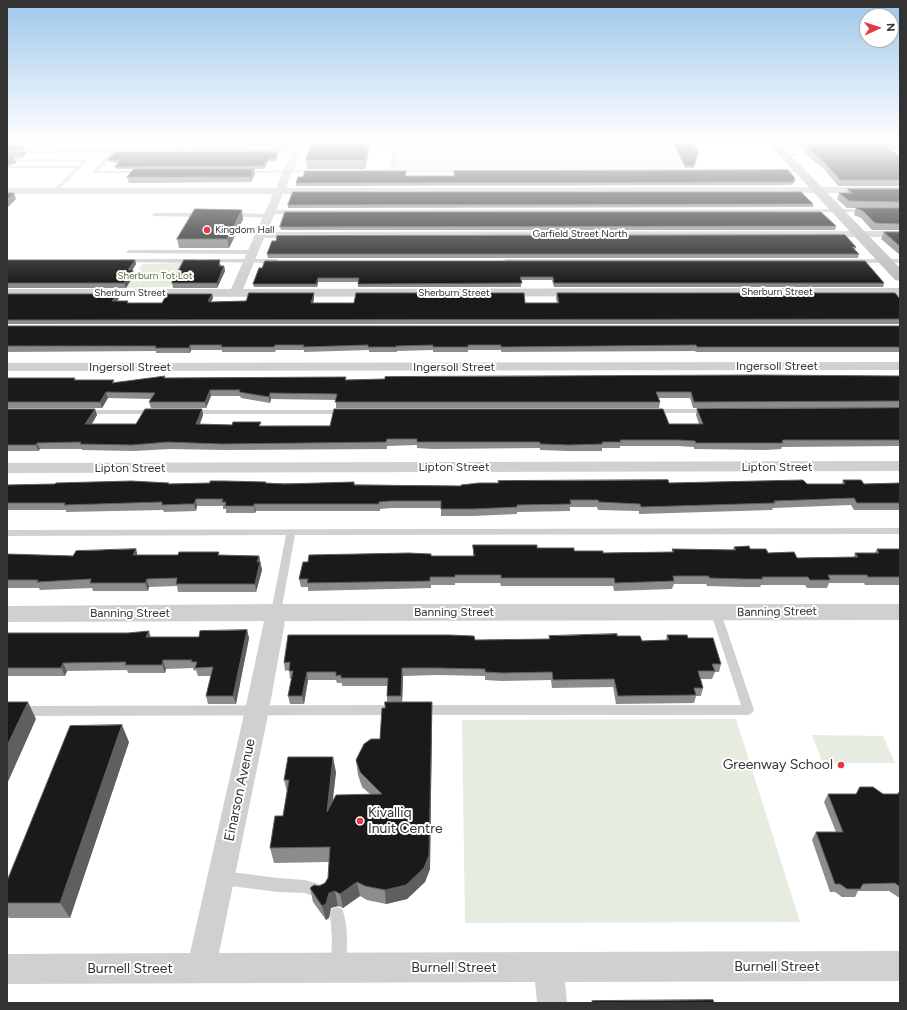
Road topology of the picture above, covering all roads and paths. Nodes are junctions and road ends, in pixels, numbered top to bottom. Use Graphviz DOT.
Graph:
graph roads {
  1 [pos="59,188"];
  2 [pos="279,190"];
  3 [pos="817,190"];
  4 [pos="900,190"];
  5 [pos="7,191"];
  6 [pos="56,191"];
  7 [pos="838,211"];
  8 [pos="871,211"];
  9 [pos="269,214"];
  10 [pos="155,215"];
  11 [pos="207,215"];
  12 [pos="222,215"];
  13 [pos="859,234"];
  14 [pos="900,234"];
  15 [pos="260,235"];
  16 [pos="129,252"];
  17 [pos="250,257"];
  18 [pos="116,261"];
  19 [pos="287,261"];
  20 [pos="502,261"];
  21 [pos="884,261"];
  22 [pos="900,261"];
  23 [pos="900,277"];
  24 [pos="900,292"];
  25 [pos="7,293"];
  26 [pos="235,293"];
  27 [pos="900,366"];
  28 [pos="7,367"];
  29 [pos="717,411"];
  30 [pos="79,412"];
  31 [pos="166,412"];
  32 [pos="182,412"];
  33 [pos="358,412"];
  34 [pos="645,412"];
  35 [pos="900,466"];
  36 [pos="7,468"];
  37 [pos="900,531"];
  38 [pos="291,532"];
  39 [pos="7,533"];
  40 [pos="276,612"];
  41 [pos="900,612"];
  42 [pos="716,613"];
  43 [pos="7,614"];
  44 [pos="257,710"];
  45 [pos="7,711"];
  46 [pos="222,878"];
  47 [pos="322,892"];
  48 [pos="337,914"];
  49 [pos="900,966"];
  50 [pos="201,968"];
  51 [pos="549,968"];
  52 [pos="7,969"];
  53 [pos="338,969"];
  54 [pos="552,1003"];
  1 -- 6 [label="lane"];
  2 -- 3 [label="street"];
  2 -- 6 [label="street"];
  2 -- 9 [label="street"];
  3 -- 4 [label="street"];
  3 -- 7 [label="street"];
  5 -- 6 [label="street"];
  7 -- 8 [label="lane"];
  7 -- 9 [label="lane"];
  7 -- 13 [label="street"];
  9 -- 12 [label="lane"];
  9 -- 15 [label="street"];
  10 -- 11 [label="lane"];
  13 -- 14 [label="street, Garfield Street North"];
  13 -- 15 [label="street, Garfield Street North"];
  13 -- 21 [label="street"];
  15 -- 17 [label="street"];
  16 -- 17 [label="lane"];
  17 -- 18 [label="lane"];
  17 -- 19 [label="lane"];
  17 -- 26 [label="street"];
  20 -- 21 [label="lane"];
  21 -- 22 [label="lane"];
  21 -- 23 [label="street"];
  24 -- 26 [label="street, Sherburn Street"];
  25 -- 26 [label="street, Sherburn Street"];
  27 -- 28 [label="street, Ingersoll Street"];
  29 -- 34 [label="lane"];
  30 -- 31 [label="lane"];
  32 -- 33 [label="lane"];
  35 -- 36 [label="street, Lipton Street"];
  37 -- 38 [label="lane"];
  38 -- 39 [label="lane"];
  38 -- 40 [label="lane"];
  40 -- 42 [label="street, Banning Street"];
  40 -- 43 [label="street, Banning Street"];
  40 -- 44 [label="street, Einarson Avenue"];
  41 -- 42 [label="street, Banning Street"];
  42 -- 44 [label="lane"];
  44 -- 45 [label="lane"];
  44 -- 46 [label="street, Einarson Avenue"];
  46 -- 47 [label="lane"];
  46 -- 50 [label="street, Einarson Avenue"];
  48 -- 53 [label="lane"];
  49 -- 51 [label="street, Burnell Street"];
  50 -- 52 [label="street, Burnell Street"];
  50 -- 53 [label="street, Burnell Street"];
  51 -- 53 [label="street, Burnell Street"];
  51 -- 54 [label="street"];
}
